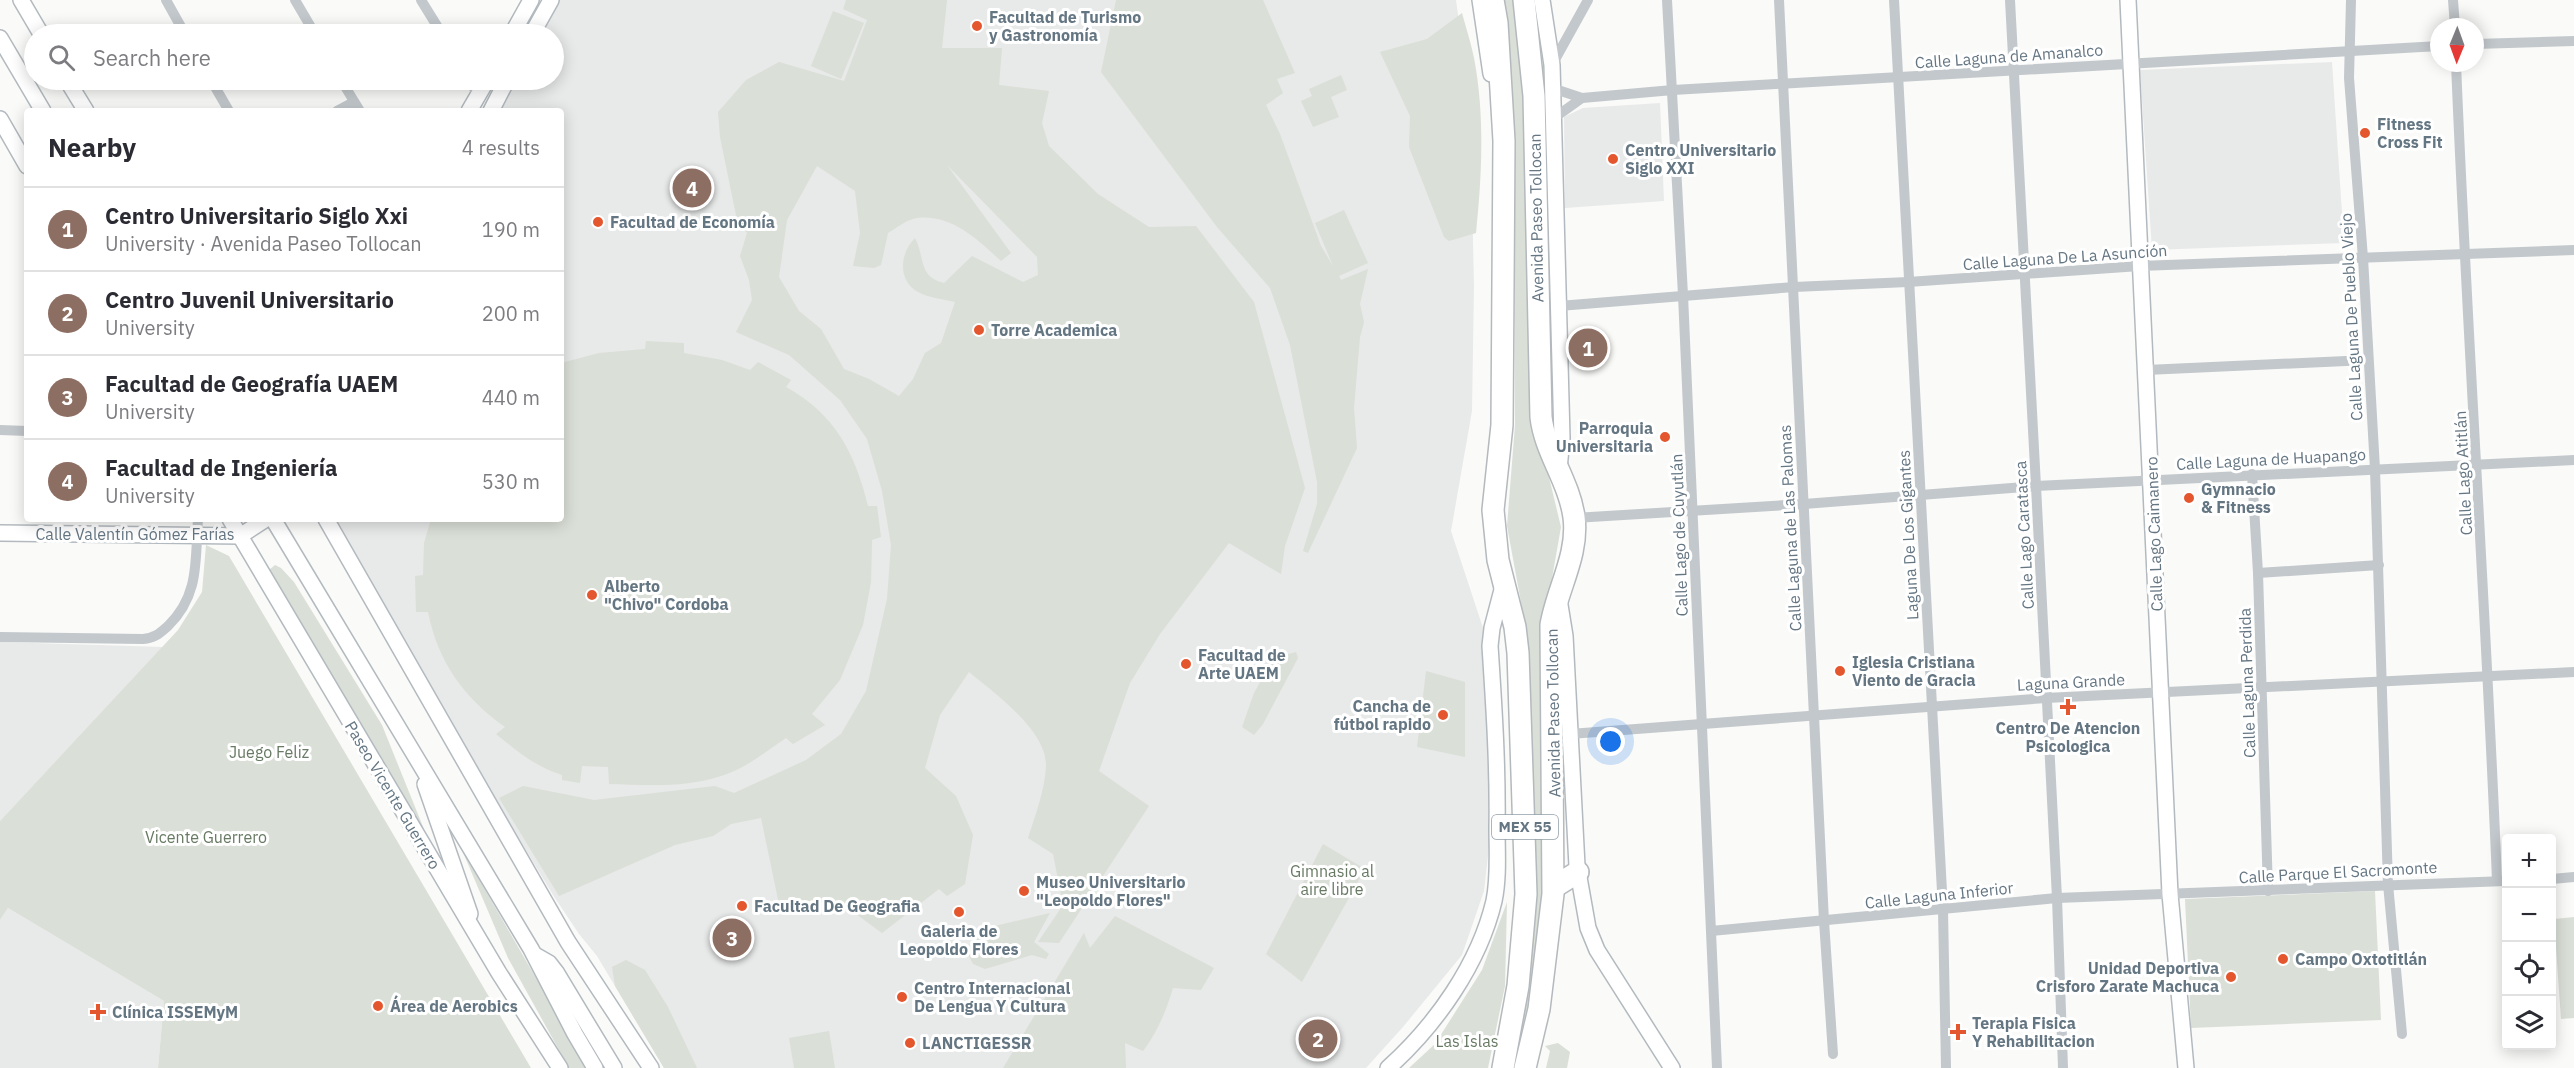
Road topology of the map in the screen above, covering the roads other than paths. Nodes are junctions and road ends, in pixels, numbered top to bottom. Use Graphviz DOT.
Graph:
graph roads {
  1 [pos="21,0"];
  2 [pos="166,0"];
  3 [pos="295,0"];
  4 [pos="421,0"];
  5 [pos="531,0"];
  6 [pos="551,0"];
  7 [pos="1480,0"];
  8 [pos="1493,0"];
  9 [pos="1588,0"];
  10 [pos="1667,0"];
  11 [pos="1779,0"];
  12 [pos="1894,0"];
  13 [pos="2010,0"];
  14 [pos="2128,0"];
  15 [pos="2351,0"];
  16 [pos="2453,0"];
  17 [pos="1533,2"];
  18 [pos="2454,18"];
  19 [pos="35,24"];
  20 [pos="179,24"];
  21 [pos="309,24"];
  22 [pos="436,24"];
  23 [pos="518,24"];
  24 [pos="538,24"];
  25 [pos="0,38"];
  26 [pos="2574,41"];
  27 [pos="2484,44"];
  28 [pos="2430,47"];
  29 [pos="2351,52"];
  30 [pos="2131,63"];
  31 [pos="1552,65"];
  32 [pos="2015,70"];
  33 [pos="2456,72"];
  34 [pos="1898,78"];
  35 [pos="24,79"];
  36 [pos="1784,85"];
  37 [pos="1552,88"];
  38 [pos="31,90"];
  39 [pos="73,90"];
  40 [pos="217,90"];
  41 [pos="347,90"];
  42 [pos="475,90"];
  43 [pos="481,90"];
  44 [pos="502,90"];
  45 [pos="1673,90"];
  46 [pos="478,95"];
  47 [pos="1582,98"];
  48 [pos="357,106"];
  49 [pos="41,108"];
  50 [pos="84,108"];
  51 [pos="227,108"];
  52 [pos="472,108"];
  53 [pos="492,108"];
  54 [pos="1554,118"];
  55 [pos="0,119"];
  56 [pos="24,161"];
  57 [pos="2574,250"];
  58 [pos="2464,255"];
  59 [pos="2363,258"];
  60 [pos="2140,266"];
  61 [pos="2025,273"];
  62 [pos="1908,282"];
  63 [pos="1794,287"];
  64 [pos="1683,295"];
  65 [pos="1559,306"];
  66 [pos="2368,360"];
  67 [pos="2146,370"];
  68 [pos="0,430"];
  69 [pos="24,431"];
  70 [pos="2574,460"];
  71 [pos="1498,466"];
  72 [pos="2478,466"];
  73 [pos="1559,469"];
  74 [pos="2375,469"];
  75 [pos="2252,474"];
  76 [pos="2152,479"];
  77 [pos="2036,486"];
  78 [pos="1921,495"];
  79 [pos="1804,504"];
  80 [pos="1693,511"];
  81 [pos="1574,518"];
  82 [pos="198,522"];
  83 [pos="232,522"];
  84 [pos="261,522"];
  85 [pos="275,522"];
  86 [pos="328,522"];
  87 [pos="0,533"];
  88 [pos="240,536"];
  89 [pos="197,537"];
  90 [pos="2379,565"];
  91 [pos="2259,573"];
  92 [pos="1503,586"];
  93 [pos="1558,594"];
  94 [pos="0,638"];
  95 [pos="2574,672"];
  96 [pos="2489,676"];
  97 [pos="2381,681"];
  98 [pos="2262,686"];
  99 [pos="2160,692"];
  100 [pos="2046,698"];
  101 [pos="1931,706"];
  102 [pos="1814,715"];
  103 [pos="1702,723"];
  104 [pos="1570,734"];
  105 [pos="412,750"];
  106 [pos="1578,872"];
  107 [pos="2574,878"];
  108 [pos="2556,879"];
  109 [pos="2502,881"];
  110 [pos="2388,884"];
  111 [pos="1554,887"];
  112 [pos="2268,891"];
  113 [pos="2170,894"];
  114 [pos="2057,898"];
  115 [pos="1943,910"];
  116 [pos="1824,921"];
  117 [pos="1711,931"];
  118 [pos="476,935"];
  119 [pos="535,955"];
  120 [pos="2402,1034"];
  121 [pos="1833,1054"];
  122 [pos="560,1068"];
  123 [pos="595,1068"];
  124 [pos="614,1068"];
  125 [pos="651,1068"];
  126 [pos="1388,1068"];
  127 [pos="1503,1068"];
  128 [pos="1525,1068"];
  129 [pos="1672,1068"];
  130 [pos="1717,1068"];
  131 [pos="1946,1068"];
  132 [pos="2062,1068"];
  133 [pos="2186,1068"];
  1 -- 19 [label="main road"];
  2 -- 20 [label="street"];
  3 -- 21 [label="street"];
  4 -- 22 [label="street"];
  5 -- 23 [label="main road"];
  6 -- 24 [label="main road"];
  7 -- 71 [label="main road, Avenida Paseo Tollocan / MEX 55"];
  8 -- 71 [label="highway, Avenida Paseo Tollocan"];
  9 -- 31 [label="street"];
  10 -- 45 [label="street, Calle Lago de Cuyutlán"];
  11 -- 36 [label="street, Calle Laguna de Las Palomas"];
  12 -- 34 [label="street, Laguna De Los Gigantes"];
  13 -- 32 [label="street, Calle Lago Caratasca"];
  14 -- 30 [label="main road, Calle Lago Caimanero"];
  15 -- 29 [label="street, Calle Laguna De Pueblo Viejo"];
  16 -- 18 [label="street"];
  17 -- 31 [label="main road, Avenida Paseo Tollocan / MEX 55"];
  17 -- 73 [label="highway, Avenida Paseo Tollocan"];
  25 -- 35 [label="main road"];
  26 -- 27 [label="street"];
  28 -- 29 [label="street, Calle Laguna de Amanalco"];
  29 -- 30 [label="street, Calle Laguna de Amanalco"];
  29 -- 59 [label="street, Calle Laguna De Pueblo Viejo"];
  30 -- 32 [label="street, Calle Laguna de Amanalco"];
  30 -- 60 [label="main road, Calle Lago Caimanero"];
  31 -- 37 [label="main road, Avenida Paseo Tollocan / MEX 55"];
  32 -- 34 [label="street, Calle Laguna de Amanalco"];
  32 -- 61 [label="street, Calle Lago Caratasca"];
  33 -- 58 [label="street, Calle Lago Atitlán"];
  34 -- 36 [label="street, Calle Laguna de Amanalco"];
  34 -- 62 [label="street, Laguna De Los Gigantes"];
  36 -- 45 [label="street, Calle Laguna de Amanalco"];
  36 -- 63 [label="street, Calle Laguna de Las Palomas"];
  37 -- 47 [label="street, Calle Laguna de Amanalco"];
  37 -- 54 [label="main road, Avenida Paseo Tollocan / MEX 55"];
  38 -- 49 [label="main road"];
  39 -- 50 [label="main road"];
  40 -- 51 [label="street"];
  41 -- 48 [label="street"];
  42 -- 46 [label="street"];
  43 -- 46 [label="main road"];
  44 -- 53 [label="main road"];
  45 -- 47 [label="street, Calle Laguna de Amanalco"];
  45 -- 64 [label="street, Calle Lago de Cuyutlán"];
  46 -- 52 [label="main road"];
  47 -- 54 [label="street"];
  54 -- 65 [label="main road, Avenida Paseo Tollocan / MEX 55"];
  55 -- 56 [label="main road"];
  57 -- 58 [label="street, Calle Laguna De La Asunción"];
  58 -- 59 [label="street, Calle Laguna De La Asunción"];
  58 -- 72 [label="street, Calle Lago Atitlán"];
  59 -- 60 [label="street, Calle Laguna De La Asunción"];
  59 -- 66 [label="street, Calle Laguna De Pueblo Viejo"];
  60 -- 61 [label="street, Calle Laguna De La Asunción"];
  60 -- 67 [label="main road, Calle Lago Caimanero"];
  61 -- 62 [label="street, Calle Laguna De La Asunción"];
  61 -- 77 [label="street, Calle Lago Caratasca"];
  62 -- 63 [label="street, Calle Laguna De La Asunción"];
  62 -- 78 [label="street, Laguna De Los Gigantes"];
  63 -- 64 [label="street, Calle Laguna De La Asunción"];
  63 -- 79 [label="street, Calle Laguna de Las Palomas"];
  64 -- 65 [label="street, Calle Laguna De La Asunción"];
  64 -- 80 [label="street, Calle Lago de Cuyutlán"];
  65 -- 73 [label="main road, Avenida Paseo Tollocan / MEX 55"];
  66 -- 67 [label="street"];
  66 -- 74 [label="street, Calle Laguna De Pueblo Viejo"];
  67 -- 76 [label="main road, Calle Lago Caimanero"];
  68 -- 69 [label="street"];
  70 -- 72 [label="street, Calle Laguna de Huapango"];
  71 -- 92 [label="highway, Avenida Paseo Tollocan / MEX 55"];
  72 -- 74 [label="street, Calle Laguna de Huapango"];
  72 -- 96 [label="street, Calle Lago Atitlán"];
  73 -- 81 [label="highway, Avenida Paseo Tollocan / MEX 55"];
  74 -- 75 [label="street, Calle Laguna de Huapango"];
  74 -- 90 [label="street, Calle Laguna De Pueblo Viejo"];
  75 -- 76 [label="street, Calle Laguna de Huapango"];
  75 -- 91 [label="street, Calle Laguna Perdida"];
  76 -- 77 [label="street, Calle Laguna de Huapango"];
  76 -- 99 [label="main road, Calle Lago Caimanero"];
  77 -- 78 [label="street, Calle Laguna de Huapango"];
  77 -- 100 [label="street, Calle Lago Caratasca"];
  78 -- 79 [label="street, Calle Laguna de Huapango"];
  78 -- 101 [label="street, Laguna De Los Gigantes"];
  79 -- 80 [label="street, Calle Laguna de Huapango"];
  79 -- 102 [label="street, Calle Laguna de Las Palomas"];
  80 -- 81 [label="street, Calle Laguna de Huapango"];
  80 -- 103 [label="street, Calle Lago de Cuyutlán"];
  81 -- 93 [label="highway, Avenida Paseo Tollocan / MEX 55"];
  82 -- 89 [label="street"];
  83 -- 88 [label="main road, Paseo Vicente Guerrero"];
  84 -- 88 [label="main road, Calle Valentín Gómez Farías"];
  85 -- 105 [label="main road"];
  86 -- 125 [label="main road"];
  87 -- 89 [label="main road, Calle Valentín Gómez Farías"];
  88 -- 89 [label="main road, Calle Valentín Gómez Farías"];
  88 -- 118 [label="main road, Paseo Vicente Guerrero"];
  89 -- 94 [label="street"];
  90 -- 91 [label="street"];
  90 -- 97 [label="street, Calle Laguna De Pueblo Viejo"];
  91 -- 98 [label="street, Calle Laguna Perdida"];
  92 -- 126 [label="main road"];
  92 -- 127 [label="highway, Avenida Paseo Tollocan / MEX 55"];
  93 -- 104 [label="main road"];
  93 -- 111 [label="highway, Avenida Paseo Tollocan / MEX 55"];
  95 -- 96 [label="street, Laguna Grande"];
  96 -- 97 [label="street, Laguna Grande"];
  96 -- 109 [label="street, Calle Lago Atitlán"];
  97 -- 98 [label="street, Laguna Grande"];
  97 -- 110 [label="street, Calle Laguna De Pueblo Viejo"];
  98 -- 99 [label="street, Laguna Grande"];
  98 -- 112 [label="street, Calle Laguna Perdida"];
  99 -- 100 [label="street, Laguna Grande"];
  99 -- 113 [label="main road, Calle Lago Caimanero"];
  100 -- 101 [label="street, Laguna Grande"];
  100 -- 114 [label="street, Calle Lago Caratasca"];
  101 -- 102 [label="street, Laguna Grande"];
  101 -- 115 [label="street, Laguna De Los Gigantes"];
  102 -- 103 [label="street, Laguna Grande"];
  102 -- 116 [label="street, Calle Laguna de Las Palomas"];
  103 -- 104 [label="street, Laguna Grande"];
  103 -- 117 [label="street, Calle Lago de Cuyutlán"];
  104 -- 106 [label="main road"];
  105 -- 118 [label="main road"];
  105 -- 119 [label="main road"];
  106 -- 111 [label="highway"];
  106 -- 129 [label="main road"];
  107 -- 108 [label="street"];
  109 -- 110 [label="street, Calle Parque El Sacromonte"];
  110 -- 112 [label="street, Calle Parque El Sacromonte"];
  110 -- 120 [label="street, Calle Laguna De Pueblo Viejo"];
  111 -- 128 [label="highway, Avenida Paseo Tollocan / MEX 55"];
  112 -- 113 [label="street, Calle Parque El Sacromonte"];
  113 -- 114 [label="street, Calle Laguna Inferior"];
  113 -- 133 [label="main road, Calle Lago Caimanero"];
  114 -- 115 [label="street, Calle Laguna Inferior"];
  114 -- 132 [label="street, Calle Lago Caratasca"];
  115 -- 116 [label="street, Calle Laguna Inferior"];
  115 -- 131 [label="street, Laguna De Los Gigantes"];
  116 -- 117 [label="street, Calle Laguna Inferior"];
  116 -- 121 [label="street, Calle Laguna de Las Palomas"];
  117 -- 130 [label="street, Calle Lago de Cuyutlán"];
  118 -- 122 [label="main road, Paseo Vicente Guerrero"];
  119 -- 123 [label="main road"];
  119 -- 124 [label="main road"];
}
